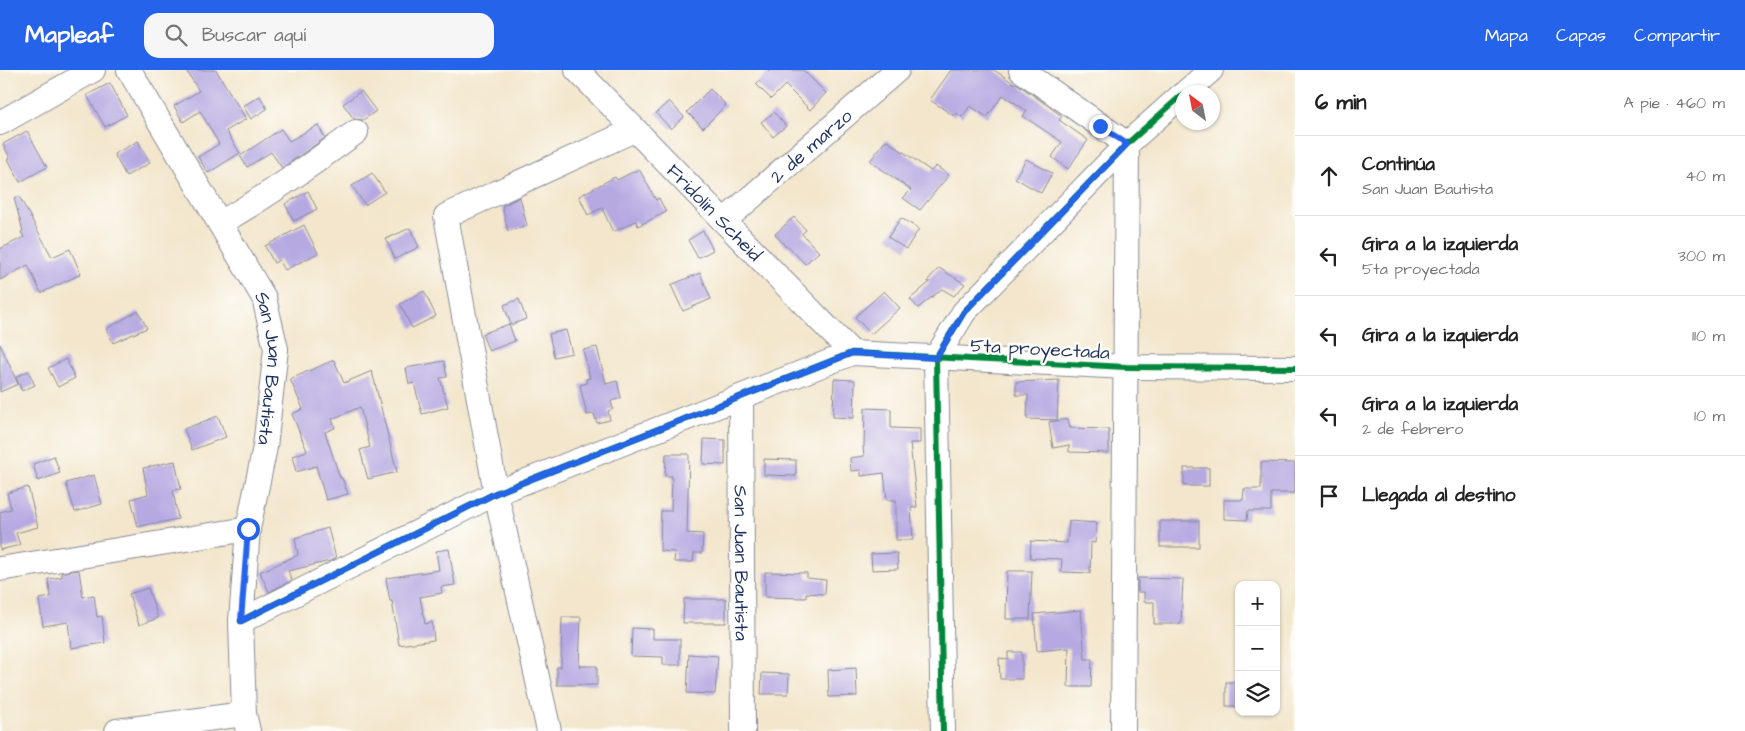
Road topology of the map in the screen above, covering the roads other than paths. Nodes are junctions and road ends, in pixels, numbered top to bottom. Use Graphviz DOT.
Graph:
graph roads {
  1 [pos="93,70"];
  2 [pos="129,70"];
  3 [pos="577,70"];
  4 [pos="897,70"];
  5 [pos="1021,70"];
  6 [pos="1211,70"];
  7 [pos="1194,85"];
  8 [pos="1175,101"];
  9 [pos="0,123"];
  10 [pos="634,130"];
  11 [pos="356,132"];
  12 [pos="1127,144"];
  13 [pos="724,221"];
  14 [pos="220,223"];
  15 [pos="852,353"];
  16 [pos="936,358"];
  17 [pos="1126,367"];
  18 [pos="1295,368"];
  19 [pos="741,397"];
  20 [pos="496,493"];
  21 [pos="248,529"];
  22 [pos="0,569"];
  23 [pos="241,621"];
  24 [pos="246,722"];
  25 [pos="117,731"];
  26 [pos="549,731"];
  27 [pos="743,731"];
  28 [pos="943,731"];
  29 [pos="1123,731"];
  1 -- 9 [label="street"];
  2 -- 14 [label="street, San Juan Bautista"];
  3 -- 10 [label="street, Fridolin Scheid"];
  4 -- 13 [label="street, 2 de marzo"];
  5 -- 12 [label="street"];
  6 -- 7 [label="street"];
  8 -- 12 [label="street"];
  10 -- 13 [label="street, Fridolin Scheid"];
  10 -- 20 [label="street"];
  11 -- 14 [label="street"];
  12 -- 16 [label="street"];
  12 -- 17 [label="street"];
  13 -- 15 [label="street, Fridolin Scheid"];
  14 -- 21 [label="street, San Juan Bautista"];
  15 -- 16 [label="street, 5ta proyectada"];
  15 -- 19 [label="street, 5ta proyectada"];
  16 -- 17 [label="street, 5ta proyectada"];
  16 -- 28 [label="street"];
  17 -- 18 [label="street, 5ta proyectada"];
  17 -- 29 [label="street"];
  19 -- 20 [label="street, 5ta proyectada"];
  19 -- 27 [label="street, San Juan Bautista"];
  20 -- 23 [label="street, 5ta proyectada"];
  20 -- 26 [label="street"];
  21 -- 22 [label="street"];
  21 -- 23 [label="street, San Juan Bautista"];
  23 -- 24 [label="street, San Juan Bautista"];
  24 -- 25 [label="street"];
}
